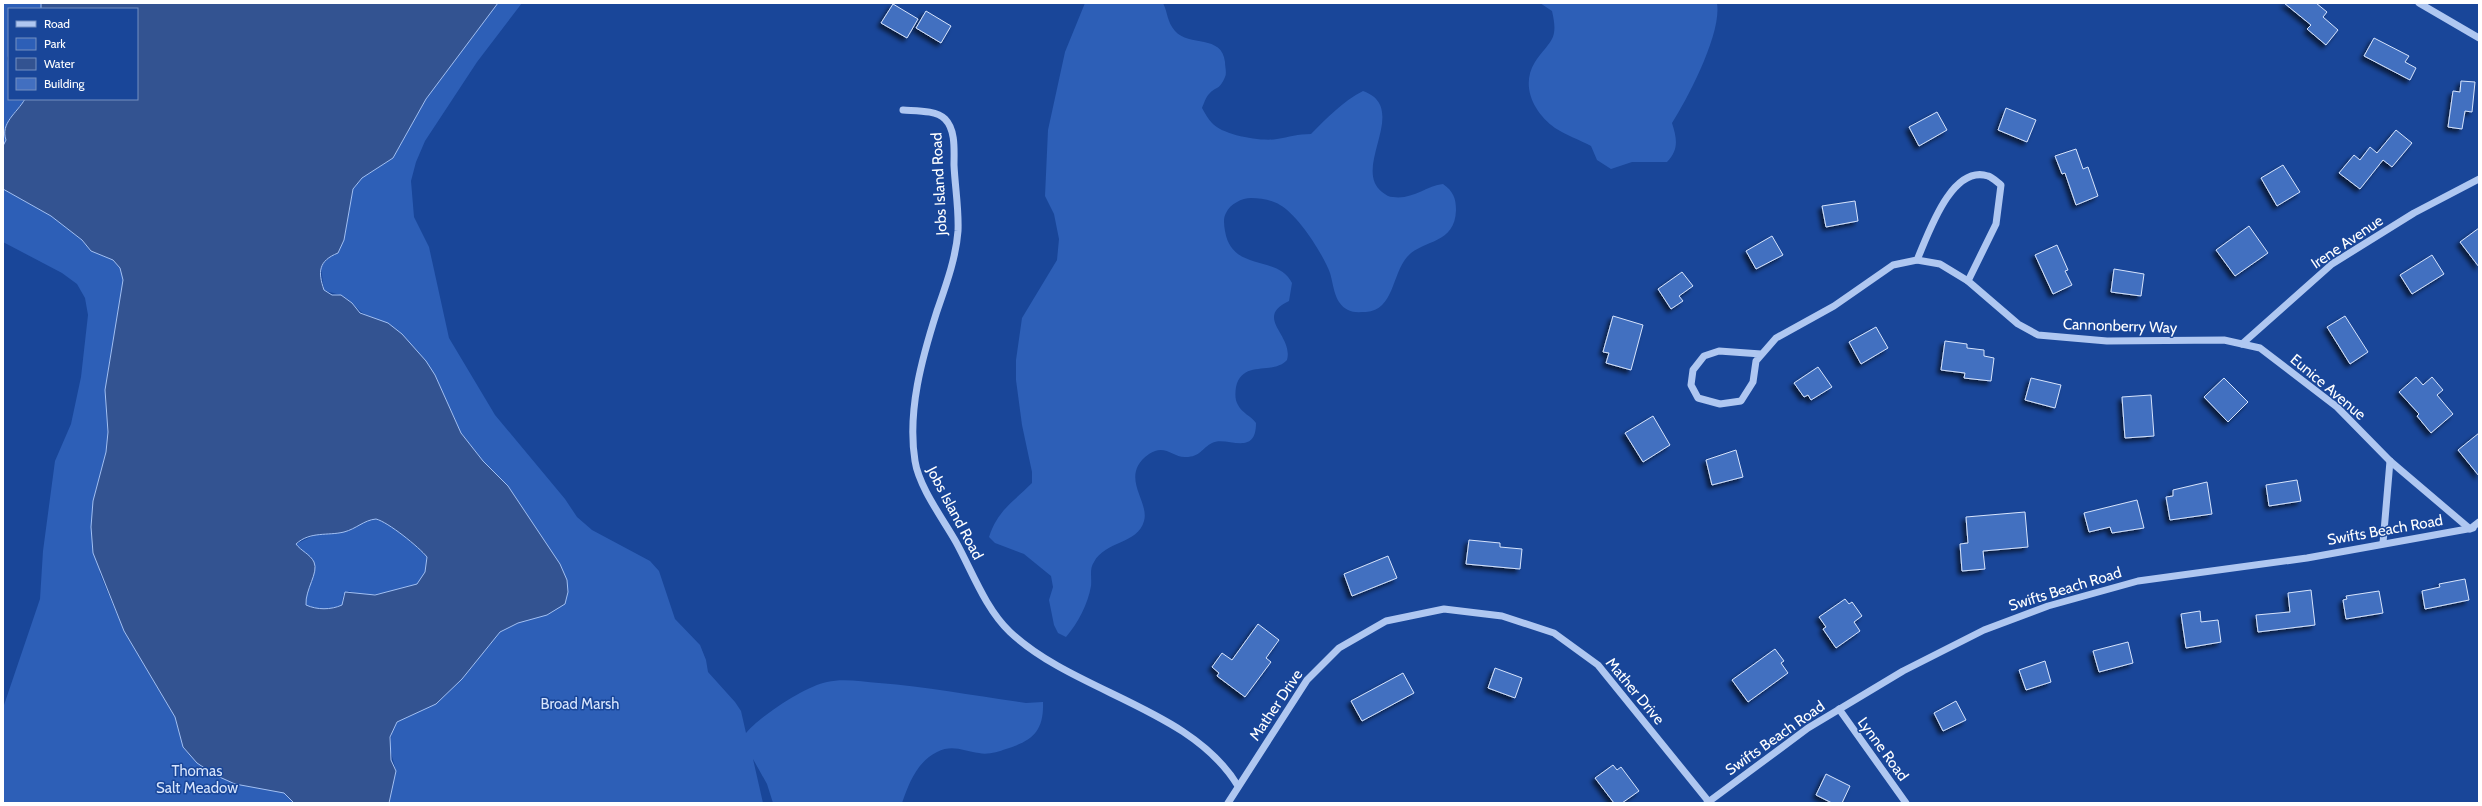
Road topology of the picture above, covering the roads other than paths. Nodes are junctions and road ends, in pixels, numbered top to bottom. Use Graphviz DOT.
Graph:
graph roads {
  1 [pos="2419,3"];
  2 [pos="2479,38"];
  3 [pos="903,110"];
  4 [pos="2479,179"];
  5 [pos="1917,260"];
  6 [pos="1968,281"];
  7 [pos="2242,344"];
  8 [pos="1761,354"];
  9 [pos="2390,461"];
  10 [pos="2479,522"];
  11 [pos="2479,527"];
  12 [pos="2470,529"];
  13 [pos="2383,544"];
  14 [pos="1839,709"];
  15 [pos="1238,786"];
  16 [pos="1708,802"];
  17 [pos="1228,803"];
  18 [pos="1906,803"];
  1 -- 2 [label="street"];
  3 -- 15 [label="street, Jobs Island Road"];
  4 -- 7 [label="street, Irene Avenue"];
  5 -- 6 [label="street, Cannonberry Way"];
  5 -- 6 [label="street"];
  5 -- 8 [label="street, Cannonberry Way"];
  6 -- 7 [label="street, Cannonberry Way"];
  7 -- 9 [label="street, Eunice Avenue"];
  8 -- 8 [label="street, Cannonberry Way"];
  9 -- 12 [label="street, Eunice Avenue"];
  9 -- 13 [label="street"];
  10 -- 12 [label="street"];
  11 -- 12 [label="street, Swifts Beach Road"];
  12 -- 13 [label="street, Swifts Beach Road"];
  13 -- 14 [label="street, Swifts Beach Road"];
  14 -- 16 [label="street, Swifts Beach Road"];
  14 -- 18 [label="street, Lynne Road"];
  15 -- 16 [label="street, Mather Drive"];
  15 -- 17 [label="street, Mather Drive"];
}
